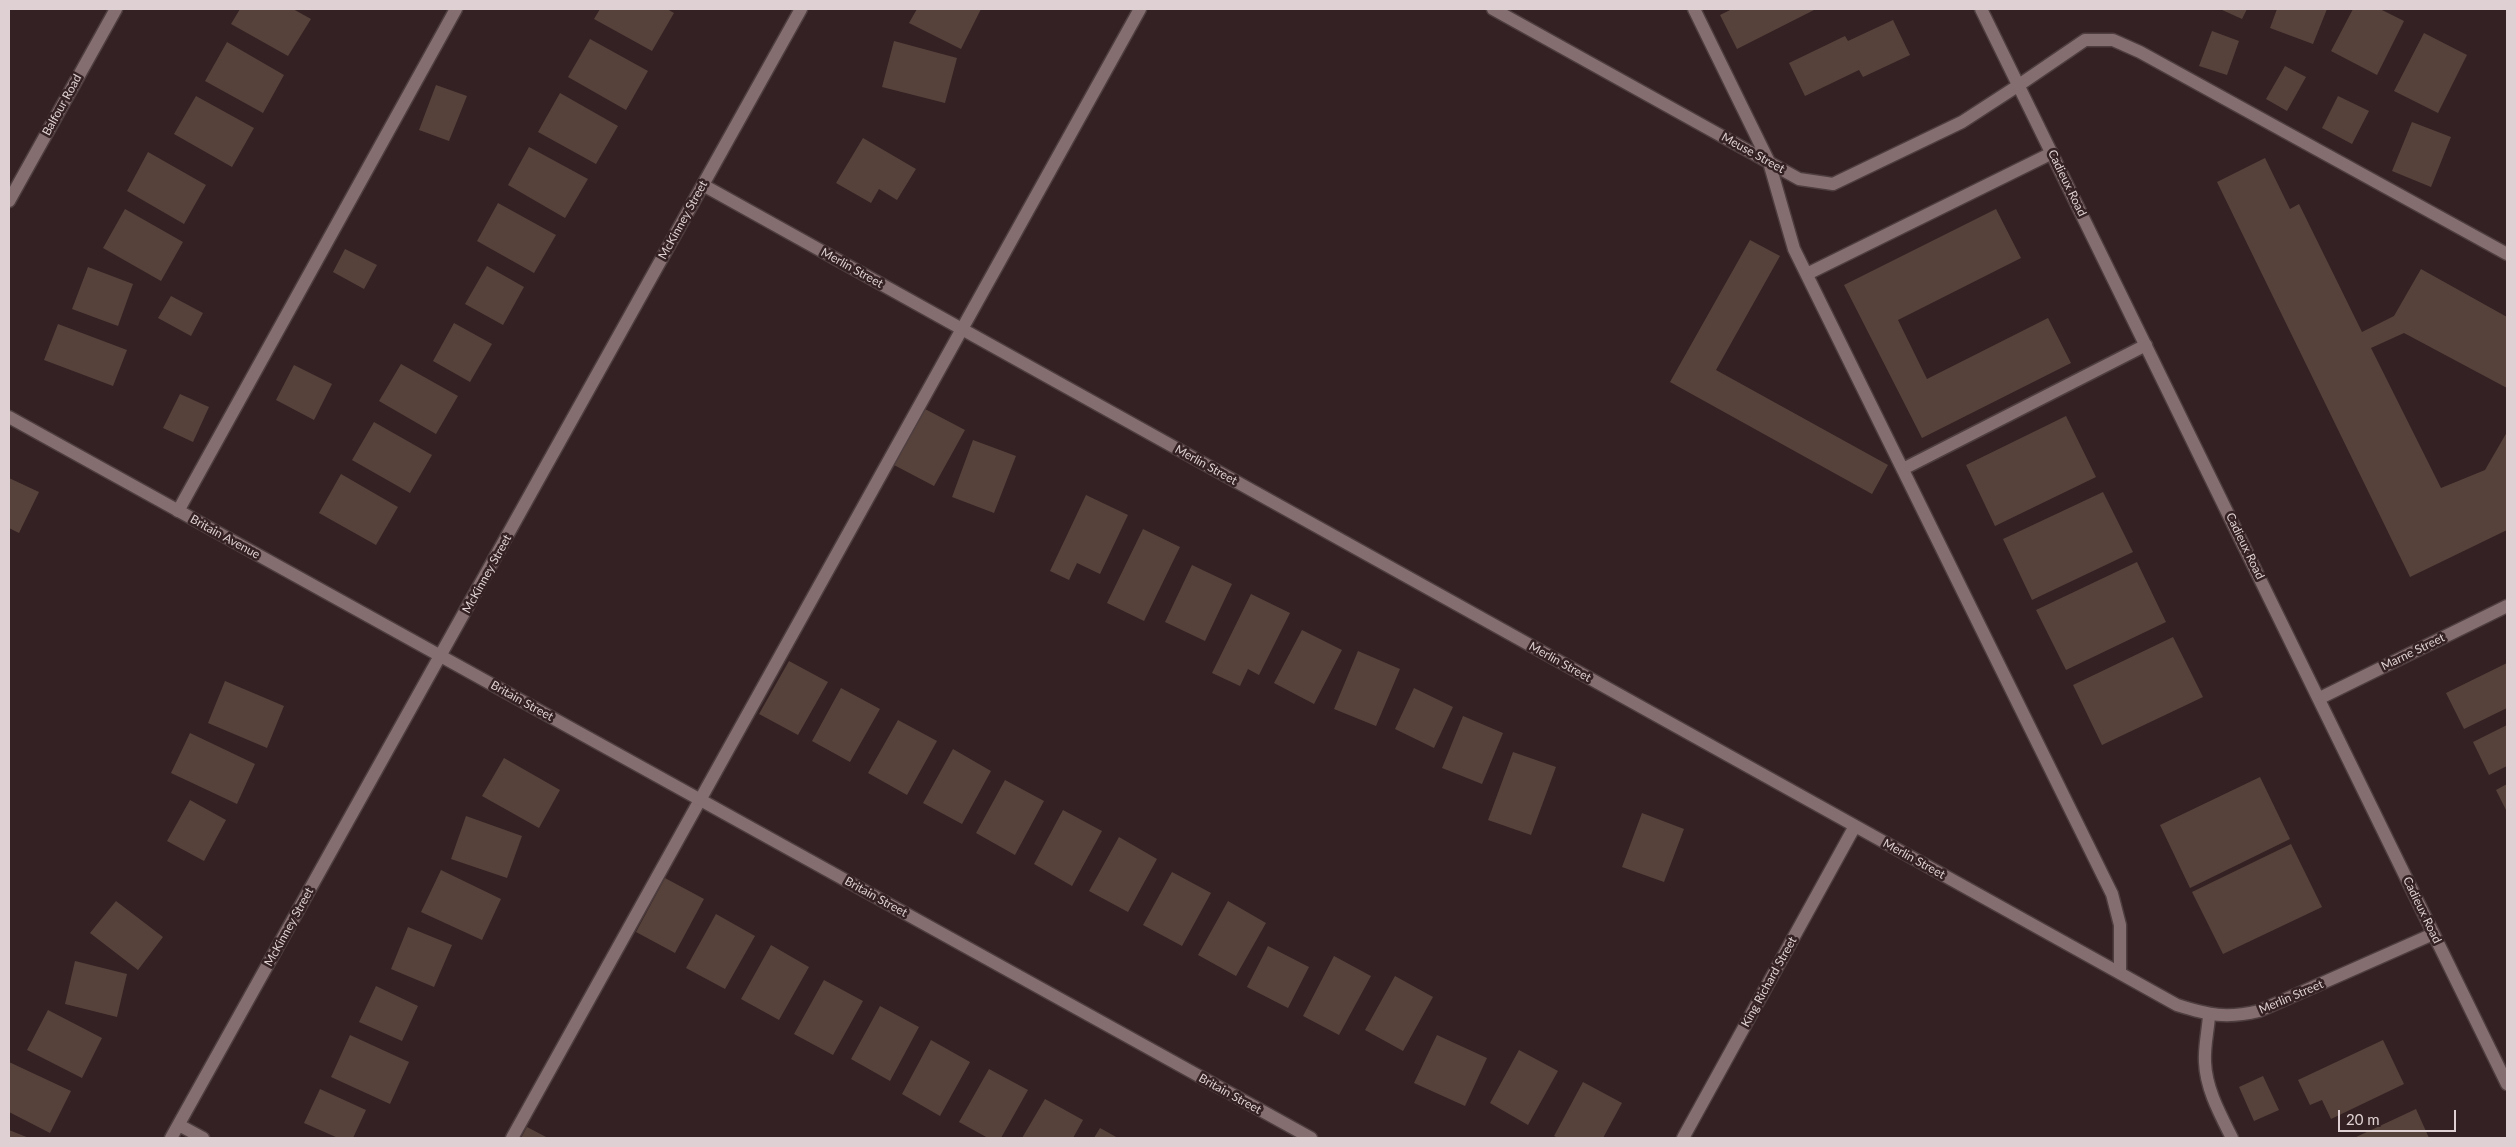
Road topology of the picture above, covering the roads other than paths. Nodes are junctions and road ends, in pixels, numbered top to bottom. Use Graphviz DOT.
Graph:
graph roads {
  1 [pos="116,9"];
  2 [pos="456,9"];
  3 [pos="801,9"];
  4 [pos="1140,9"];
  5 [pos="1493,9"];
  6 [pos="1694,9"];
  7 [pos="1981,9"];
  8 [pos="2019,84"];
  9 [pos="2052,153"];
  10 [pos="1769,162"];
  11 [pos="703,185"];
  12 [pos="9,201"];
  13 [pos="2507,254"];
  14 [pos="1806,274"];
  15 [pos="962,329"];
  16 [pos="2146,345"];
  17 [pos="9,417"];
  18 [pos="1903,469"];
  19 [pos="178,510"];
  20 [pos="2507,606"];
  21 [pos="441,656"];
  22 [pos="2320,698"];
  23 [pos="700,800"];
  24 [pos="1855,826"];
  25 [pos="2434,934"];
  26 [pos="2120,972"];
  27 [pos="2209,1016"];
  28 [pos="2507,1084"];
  29 [pos="179,1125"];
  30 [pos="172,1138"];
  31 [pos="203,1138"];
  32 [pos="512,1138"];
  33 [pos="1311,1138"];
  34 [pos="1683,1138"];
  35 [pos="2232,1138"];
  1 -- 12 [label="street, Balfour Road"];
  2 -- 19 [label="street"];
  3 -- 11 [label="street, McKinney Street"];
  4 -- 15 [label="street"];
  5 -- 10 [label="street, Meuse Street"];
  6 -- 10 [label="street"];
  7 -- 8 [label="street, Cadieux Road"];
  8 -- 9 [label="street, Cadieux Road"];
  8 -- 10 [label="street, Meuse Street"];
  8 -- 13 [label="street, Meuse Street"];
  9 -- 14 [label="street"];
  9 -- 16 [label="street, Cadieux Road"];
  10 -- 14 [label="street"];
  11 -- 15 [label="street, Merlin Street"];
  11 -- 21 [label="street, McKinney Street"];
  14 -- 18 [label="street"];
  15 -- 23 [label="street"];
  15 -- 24 [label="street, Merlin Street"];
  16 -- 18 [label="street"];
  16 -- 22 [label="street, Cadieux Road"];
  17 -- 19 [label="street, Britain Avenue"];
  18 -- 26 [label="street"];
  19 -- 21 [label="street, Britain Avenue"];
  20 -- 22 [label="street, Marne Street"];
  21 -- 23 [label="street, Britain Street"];
  21 -- 29 [label="street, McKinney Street"];
  22 -- 25 [label="street, Cadieux Road"];
  23 -- 32 [label="street"];
  23 -- 33 [label="street, Britain Street"];
  24 -- 26 [label="street, Merlin Street"];
  24 -- 34 [label="street, King Richard Street"];
  25 -- 27 [label="street, Merlin Street"];
  25 -- 28 [label="street, Cadieux Road"];
  26 -- 27 [label="street, Merlin Street"];
  27 -- 35 [label="street"];
  29 -- 30 [label="street, McKinney Street"];
  29 -- 31 [label="street"];
}
